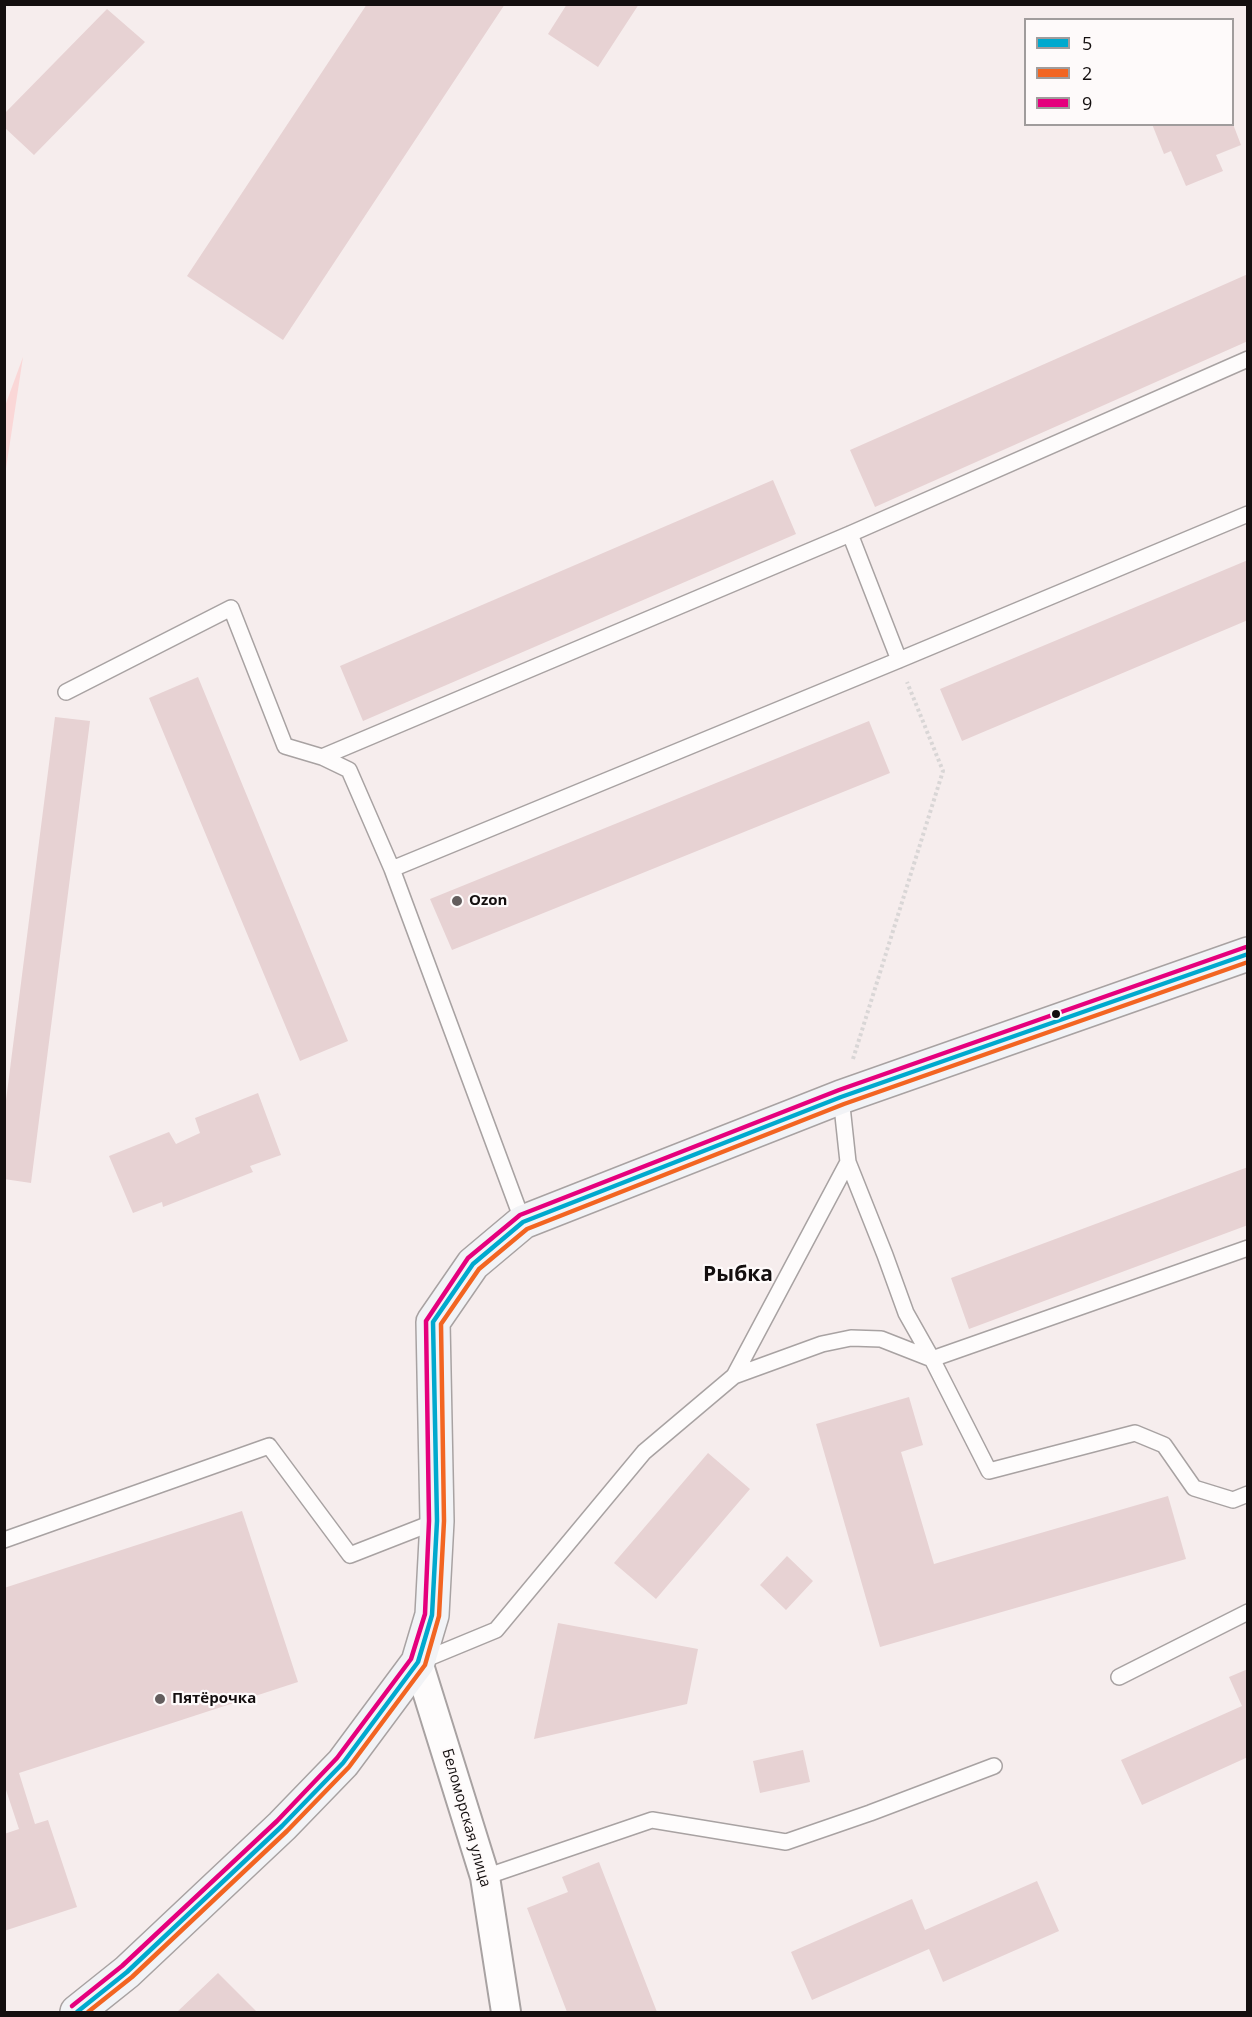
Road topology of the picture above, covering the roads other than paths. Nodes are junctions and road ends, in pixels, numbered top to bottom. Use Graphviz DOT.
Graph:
graph roads {
  1 [pos="1248,359"];
  2 [pos="1248,514"];
  3 [pos="850,534"];
  4 [pos="899,660"];
  5 [pos="66,693"];
  6 [pos="322,757"];
  7 [pos="392,869"];
  8 [pos="1248,954"];
  9 [pos="841,1097"];
  10 [pos="848,1162"];
  11 [pos="523,1222"];
  12 [pos="1248,1248"];
  13 [pos="932,1359"];
  14 [pos="734,1376"];
  15 [pos="1248,1494"];
  16 [pos="437,1521"];
  17 [pos="4,1540"];
  18 [pos="1248,1612"];
  19 [pos="418,1662"];
  20 [pos="1119,1677"];
  21 [pos="994,1766"];
  22 [pos="485,1878"];
  23 [pos="77,2013"];
  24 [pos="506,2013"];
  1 -- 3 [label="lane"];
  2 -- 4 [label="lane"];
  3 -- 4 [label="lane"];
  3 -- 6 [label="lane"];
  4 -- 7 [label="lane"];
  5 -- 6 [label="lane"];
  6 -- 7 [label="lane"];
  7 -- 11 [label="lane"];
  8 -- 9 [label="main road"];
  9 -- 10 [label="lane"];
  9 -- 11 [label="main road"];
  10 -- 13 [label="lane"];
  10 -- 14 [label="lane"];
  11 -- 16 [label="main road"];
  12 -- 13 [label="lane"];
  13 -- 14 [label="lane"];
  13 -- 15 [label="lane"];
  14 -- 19 [label="lane"];
  16 -- 17 [label="lane"];
  16 -- 19 [label="main road"];
  18 -- 20 [label="lane"];
  19 -- 22 [label="street, Беломорская улица"];
  19 -- 23 [label="main road"];
  21 -- 22 [label="lane"];
  22 -- 24 [label="street, Беломорская улица"];
}
